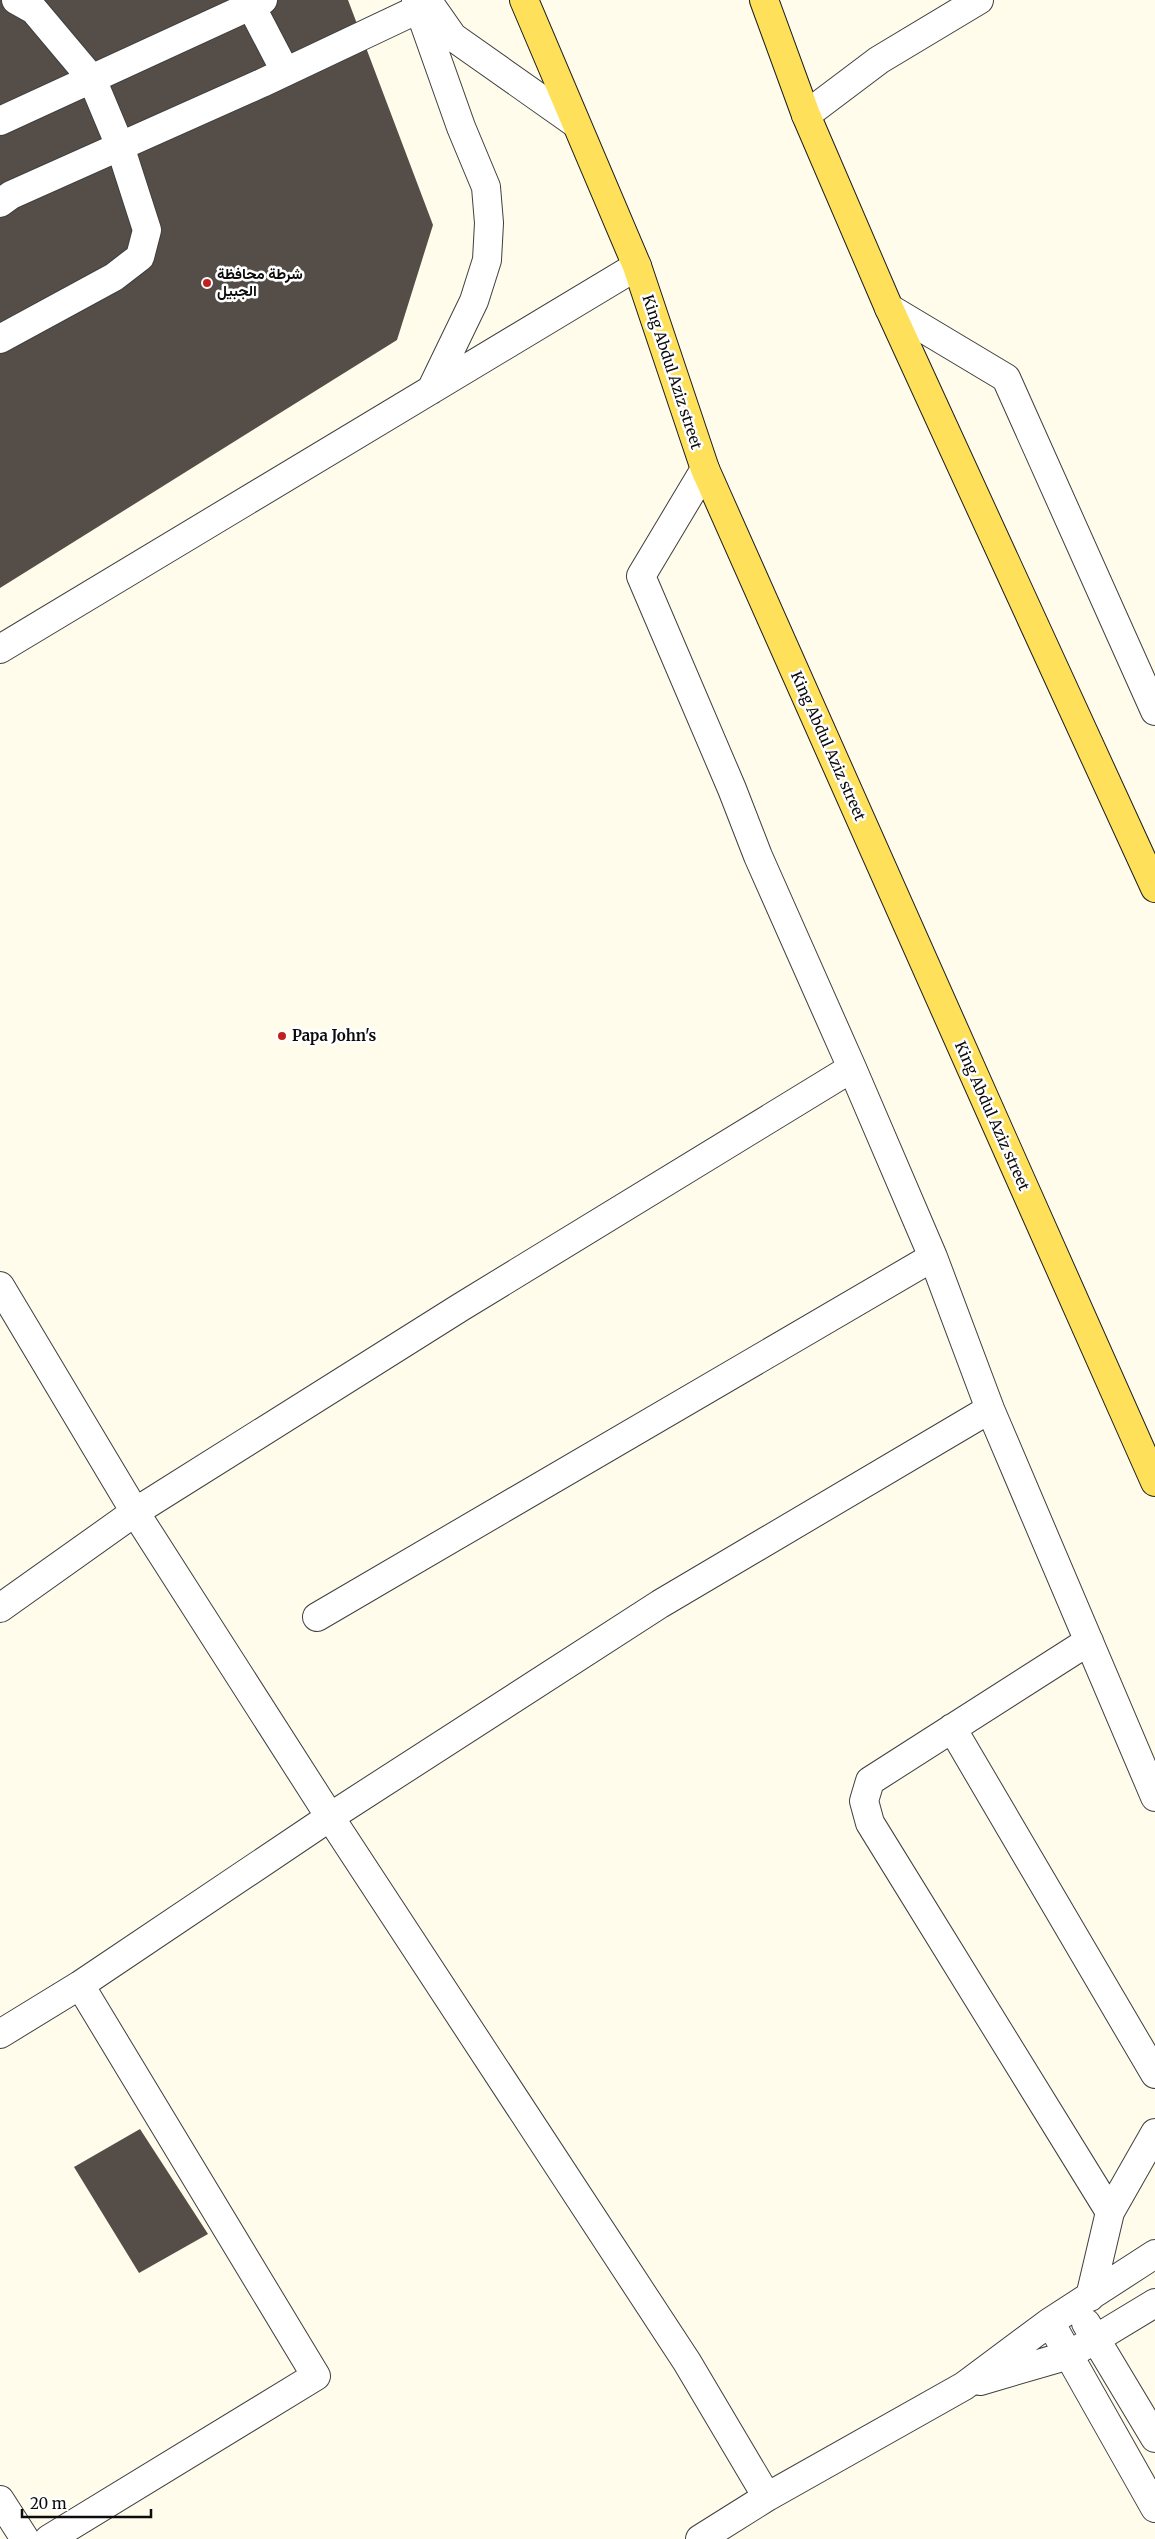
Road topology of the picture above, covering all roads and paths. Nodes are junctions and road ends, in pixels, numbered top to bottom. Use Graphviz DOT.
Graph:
graph roads {
  1 [pos="16,0"];
  2 [pos="524,0"];
  3 [pos="764,0"];
  4 [pos="979,0"];
  5 [pos="254,2"];
  6 [pos="423,3"];
  7 [pos="285,71"];
  8 [pos="92,79"];
  9 [pos="806,115"];
  10 [pos="0,121"];
  11 [pos="575,123"];
  12 [pos="120,146"];
  13 [pos="0,203"];
  14 [pos="637,266"];
  15 [pos="890,308"];
  16 [pos="0,339"];
  17 [pos="431,390"];
  18 [pos="705,469"];
  19 [pos="0,649"];
  20 [pos="1155,711"];
  21 [pos="1155,888"];
  22 [pos="852,1068"];
  23 [pos="933,1257"];
  24 [pos="0,1286"];
  25 [pos="990,1409"];
  26 [pos="1155,1482"];
  27 [pos="134,1512"];
  28 [pos="0,1608"];
  29 [pos="317,1616"];
  30 [pos="1089,1642"];
  31 [pos="952,1728"];
  32 [pos="1155,1797"];
  33 [pos="330,1817"];
  34 [pos="80,1985"];
  35 [pos="0,2034"];
  36 [pos="1155,2074"];
  37 [pos="1155,2133"];
  38 [pos="1110,2212"];
  39 [pos="1155,2254"];
  40 [pos="1083,2302"];
  41 [pos="1155,2303"];
  42 [pos="1050,2322"];
  43 [pos="1096,2339"];
  44 [pos="1069,2355"];
  45 [pos="964,2386"];
  46 [pos="1155,2438"];
  47 [pos="767,2497"];
  48 [pos="0,2500"];
  49 [pos="1155,2508"];
  50 [pos="25,2539"];
  51 [pos="49,2539"];
  52 [pos="700,2539"];
  1 -- 8 [label="street"];
  2 -- 11 [label="main road, King Abdul Aziz street"];
  3 -- 9 [label="main road"];
  4 -- 9 [label="street"];
  5 -- 7 [label="street"];
  5 -- 8 [label="street"];
  6 -- 7 [label="street"];
  6 -- 11 [label="street"];
  6 -- 17 [label="street"];
  7 -- 12 [label="street"];
  8 -- 10 [label="street"];
  8 -- 12 [label="street"];
  9 -- 15 [label="main road"];
  11 -- 14 [label="main road, King Abdul Aziz street"];
  12 -- 13 [label="street"];
  12 -- 16 [label="street"];
  14 -- 17 [label="street"];
  14 -- 18 [label="main road, King Abdul Aziz street"];
  15 -- 20 [label="street"];
  15 -- 21 [label="main road"];
  17 -- 19 [label="street"];
  18 -- 22 [label="street"];
  18 -- 26 [label="main road, King Abdul Aziz street"];
  22 -- 23 [label="street"];
  22 -- 27 [label="street"];
  23 -- 25 [label="street"];
  23 -- 29 [label="street"];
  24 -- 27 [label="street"];
  25 -- 30 [label="street"];
  25 -- 33 [label="street"];
  27 -- 28 [label="street"];
  27 -- 33 [label="street"];
  30 -- 31 [label="street"];
  30 -- 32 [label="street"];
  31 -- 36 [label="street"];
  31 -- 38 [label="street"];
  33 -- 34 [label="street"];
  33 -- 47 [label="street"];
  34 -- 35 [label="street"];
  34 -- 51 [label="street"];
  37 -- 38 [label="street"];
  38 -- 40 [label="street"];
  39 -- 40 [label="street"];
  40 -- 42 [label="street"];
  40 -- 43 [label="street"];
  41 -- 43 [label="street"];
  42 -- 44 [label="street"];
  42 -- 45 [label="street"];
  43 -- 44 [label="street"];
  43 -- 46 [label="street"];
  44 -- 45 [label="street"];
  44 -- 49 [label="street"];
  45 -- 47 [label="street"];
  47 -- 52 [label="street"];
  48 -- 50 [label="street"];
}
